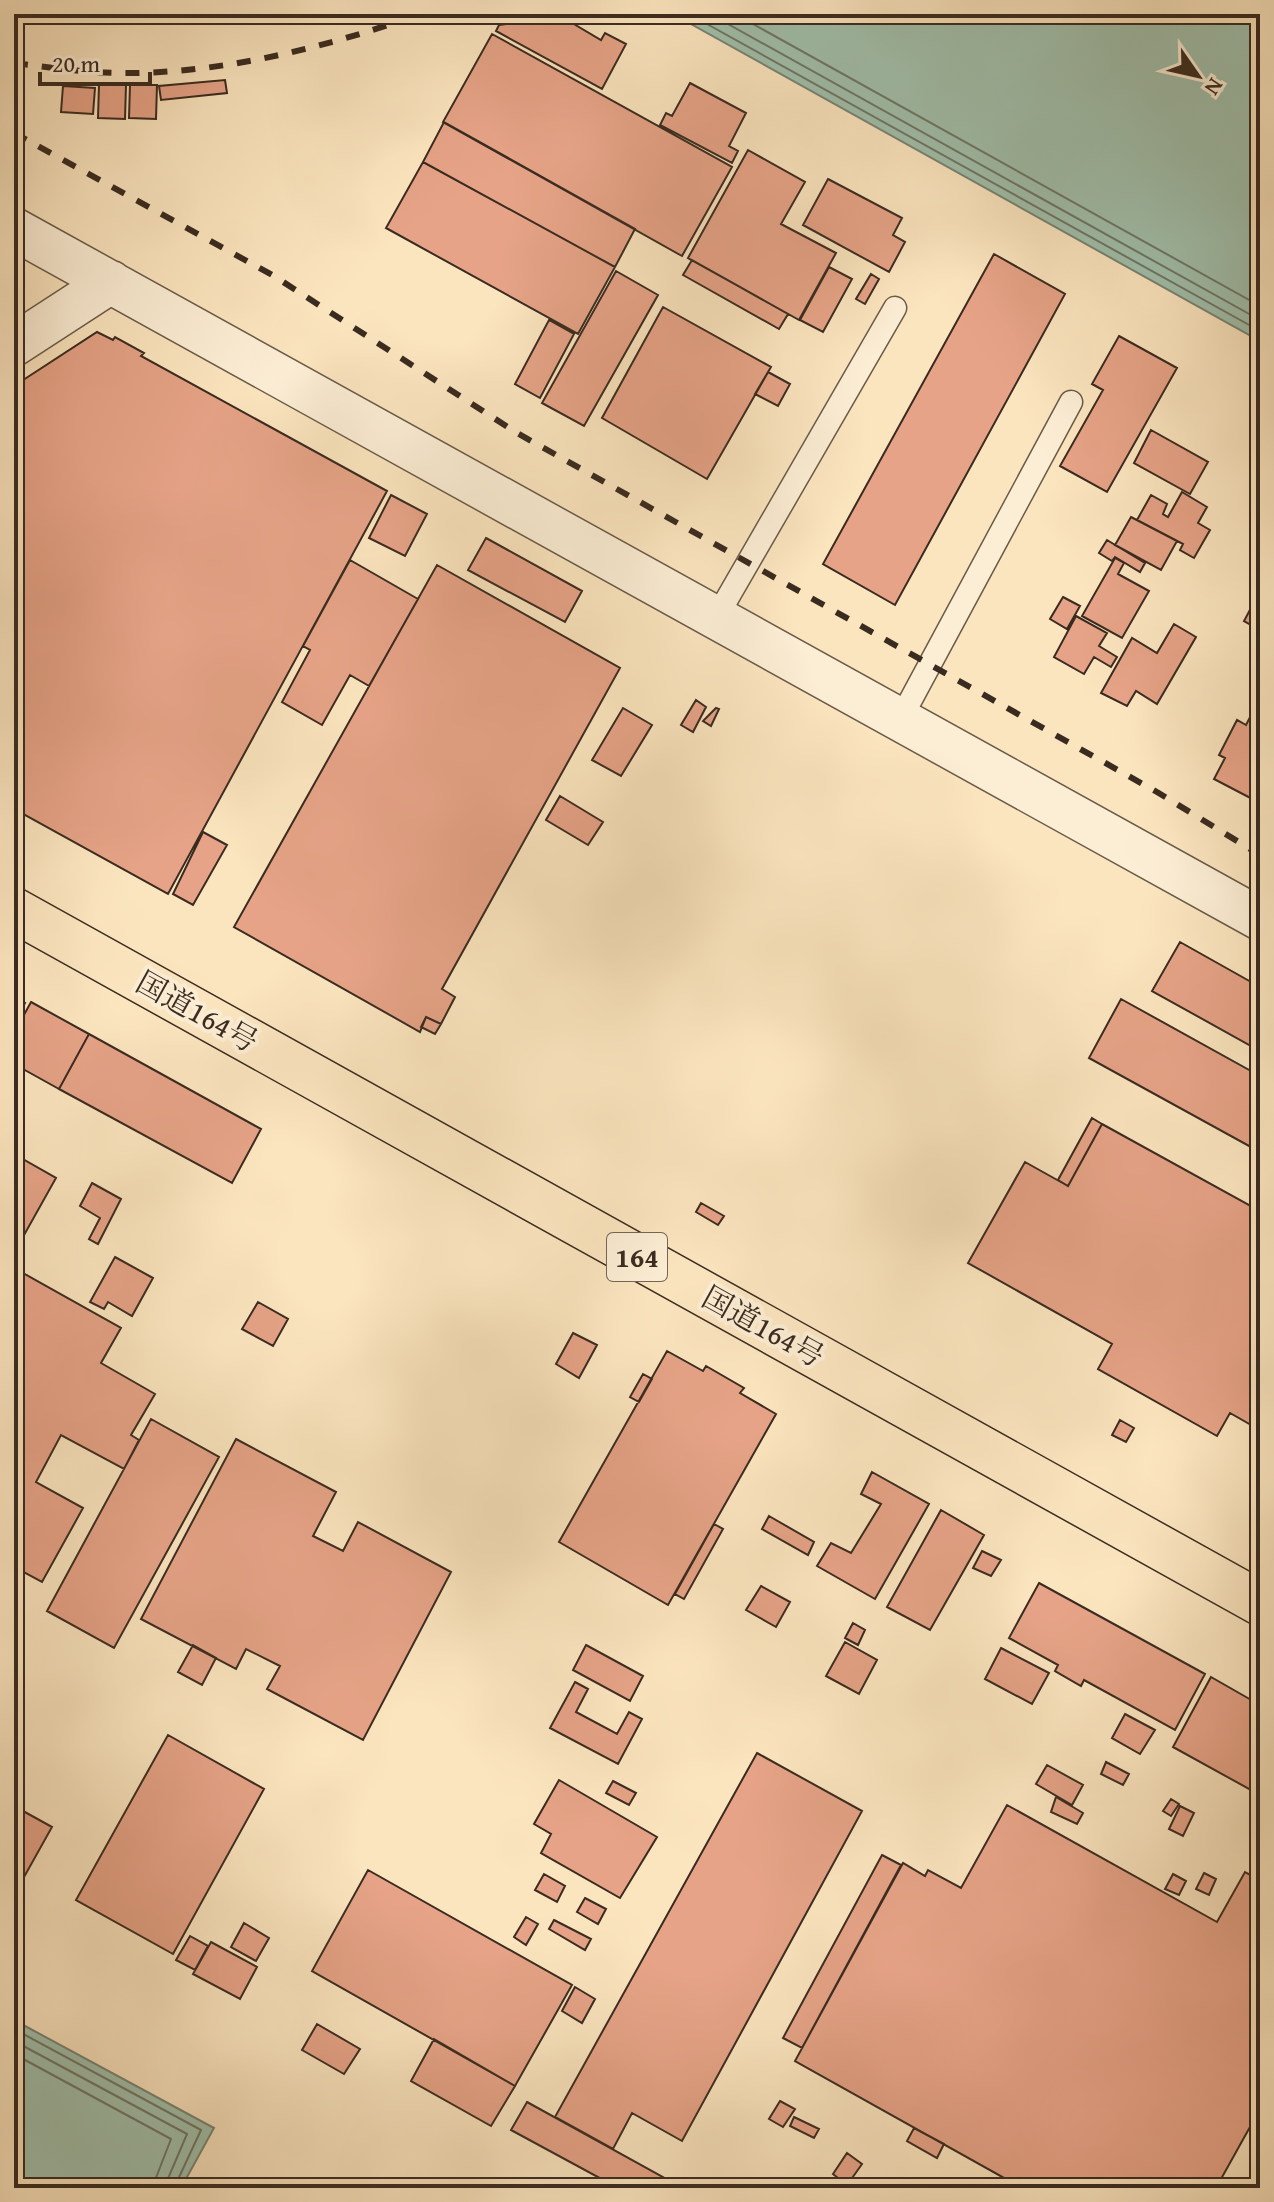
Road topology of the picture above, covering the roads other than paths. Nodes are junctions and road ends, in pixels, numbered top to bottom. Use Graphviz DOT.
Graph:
graph roads {
  1 [pos="14,229"];
  2 [pos="111,282"];
  3 [pos="895,308"];
  4 [pos="14,345"];
  5 [pos="1071,402"];
  6 [pos="716,618"];
  7 [pos="901,718"];
  8 [pos="14,910"];
  9 [pos="1260,919"];
  10 [pos="1260,1603"];
  1 -- 2 [label="street"];
  2 -- 4 [label="street"];
  2 -- 6 [label="street"];
  3 -- 6 [label="lane"];
  5 -- 7 [label="lane"];
  6 -- 7 [label="street"];
  7 -- 9 [label="street"];
  8 -- 10 [label="highway, 国道164号 / 164"];
}
